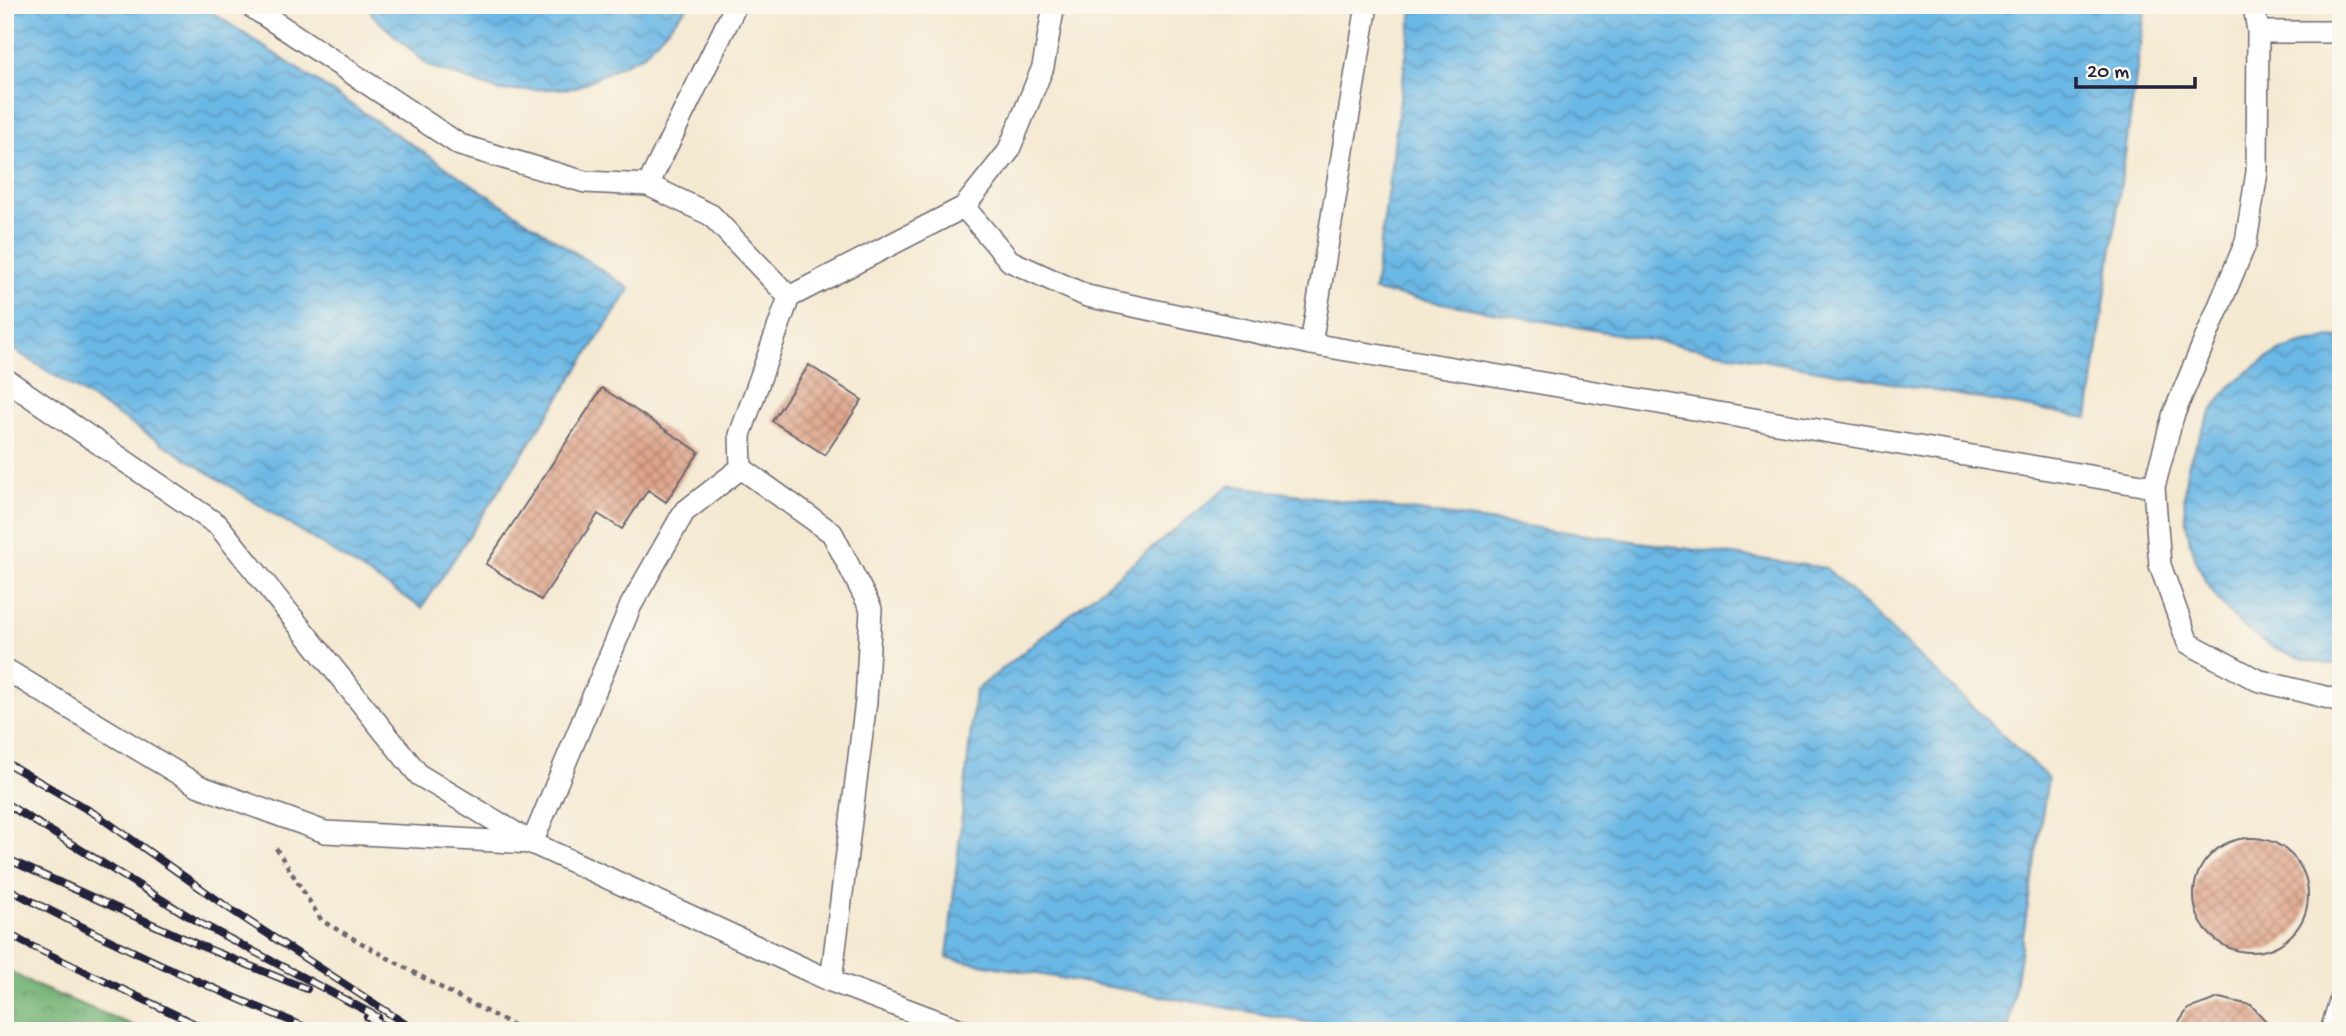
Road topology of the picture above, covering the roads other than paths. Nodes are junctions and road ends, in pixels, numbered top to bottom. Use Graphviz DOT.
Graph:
graph roads {
  1 [pos="249,5"];
  2 [pos="736,5"];
  3 [pos="1054,5"];
  4 [pos="1367,5"];
  5 [pos="2254,5"];
  6 [pos="2258,32"];
  7 [pos="2341,32"];
  8 [pos="648,185"];
  9 [pos="964,207"];
  10 [pos="789,297"];
  11 [pos="1311,344"];
  12 [pos="5,379"];
  13 [pos="741,468"];
  14 [pos="2154,487"];
  15 [pos="5,668"];
  16 [pos="2341,701"];
  17 [pos="532,843"];
  18 [pos="831,981"];
  19 [pos="2341,998"];
  20 [pos="964,1031"];
  21 [pos="2331,1031"];
  1 -- 8 [label="lane"];
  2 -- 8 [label="lane"];
  3 -- 9 [label="lane"];
  4 -- 11 [label="lane"];
  5 -- 6 [label="lane"];
  6 -- 7 [label="lane"];
  6 -- 14 [label="lane"];
  8 -- 10 [label="lane"];
  9 -- 10 [label="lane"];
  9 -- 11 [label="lane"];
  10 -- 13 [label="lane"];
  11 -- 14 [label="lane"];
  12 -- 17 [label="lane"];
  13 -- 17 [label="lane"];
  13 -- 18 [label="lane"];
  14 -- 16 [label="lane"];
  15 -- 17 [label="lane"];
  17 -- 18 [label="lane"];
  18 -- 20 [label="lane"];
  19 -- 21 [label="lane"];
}
